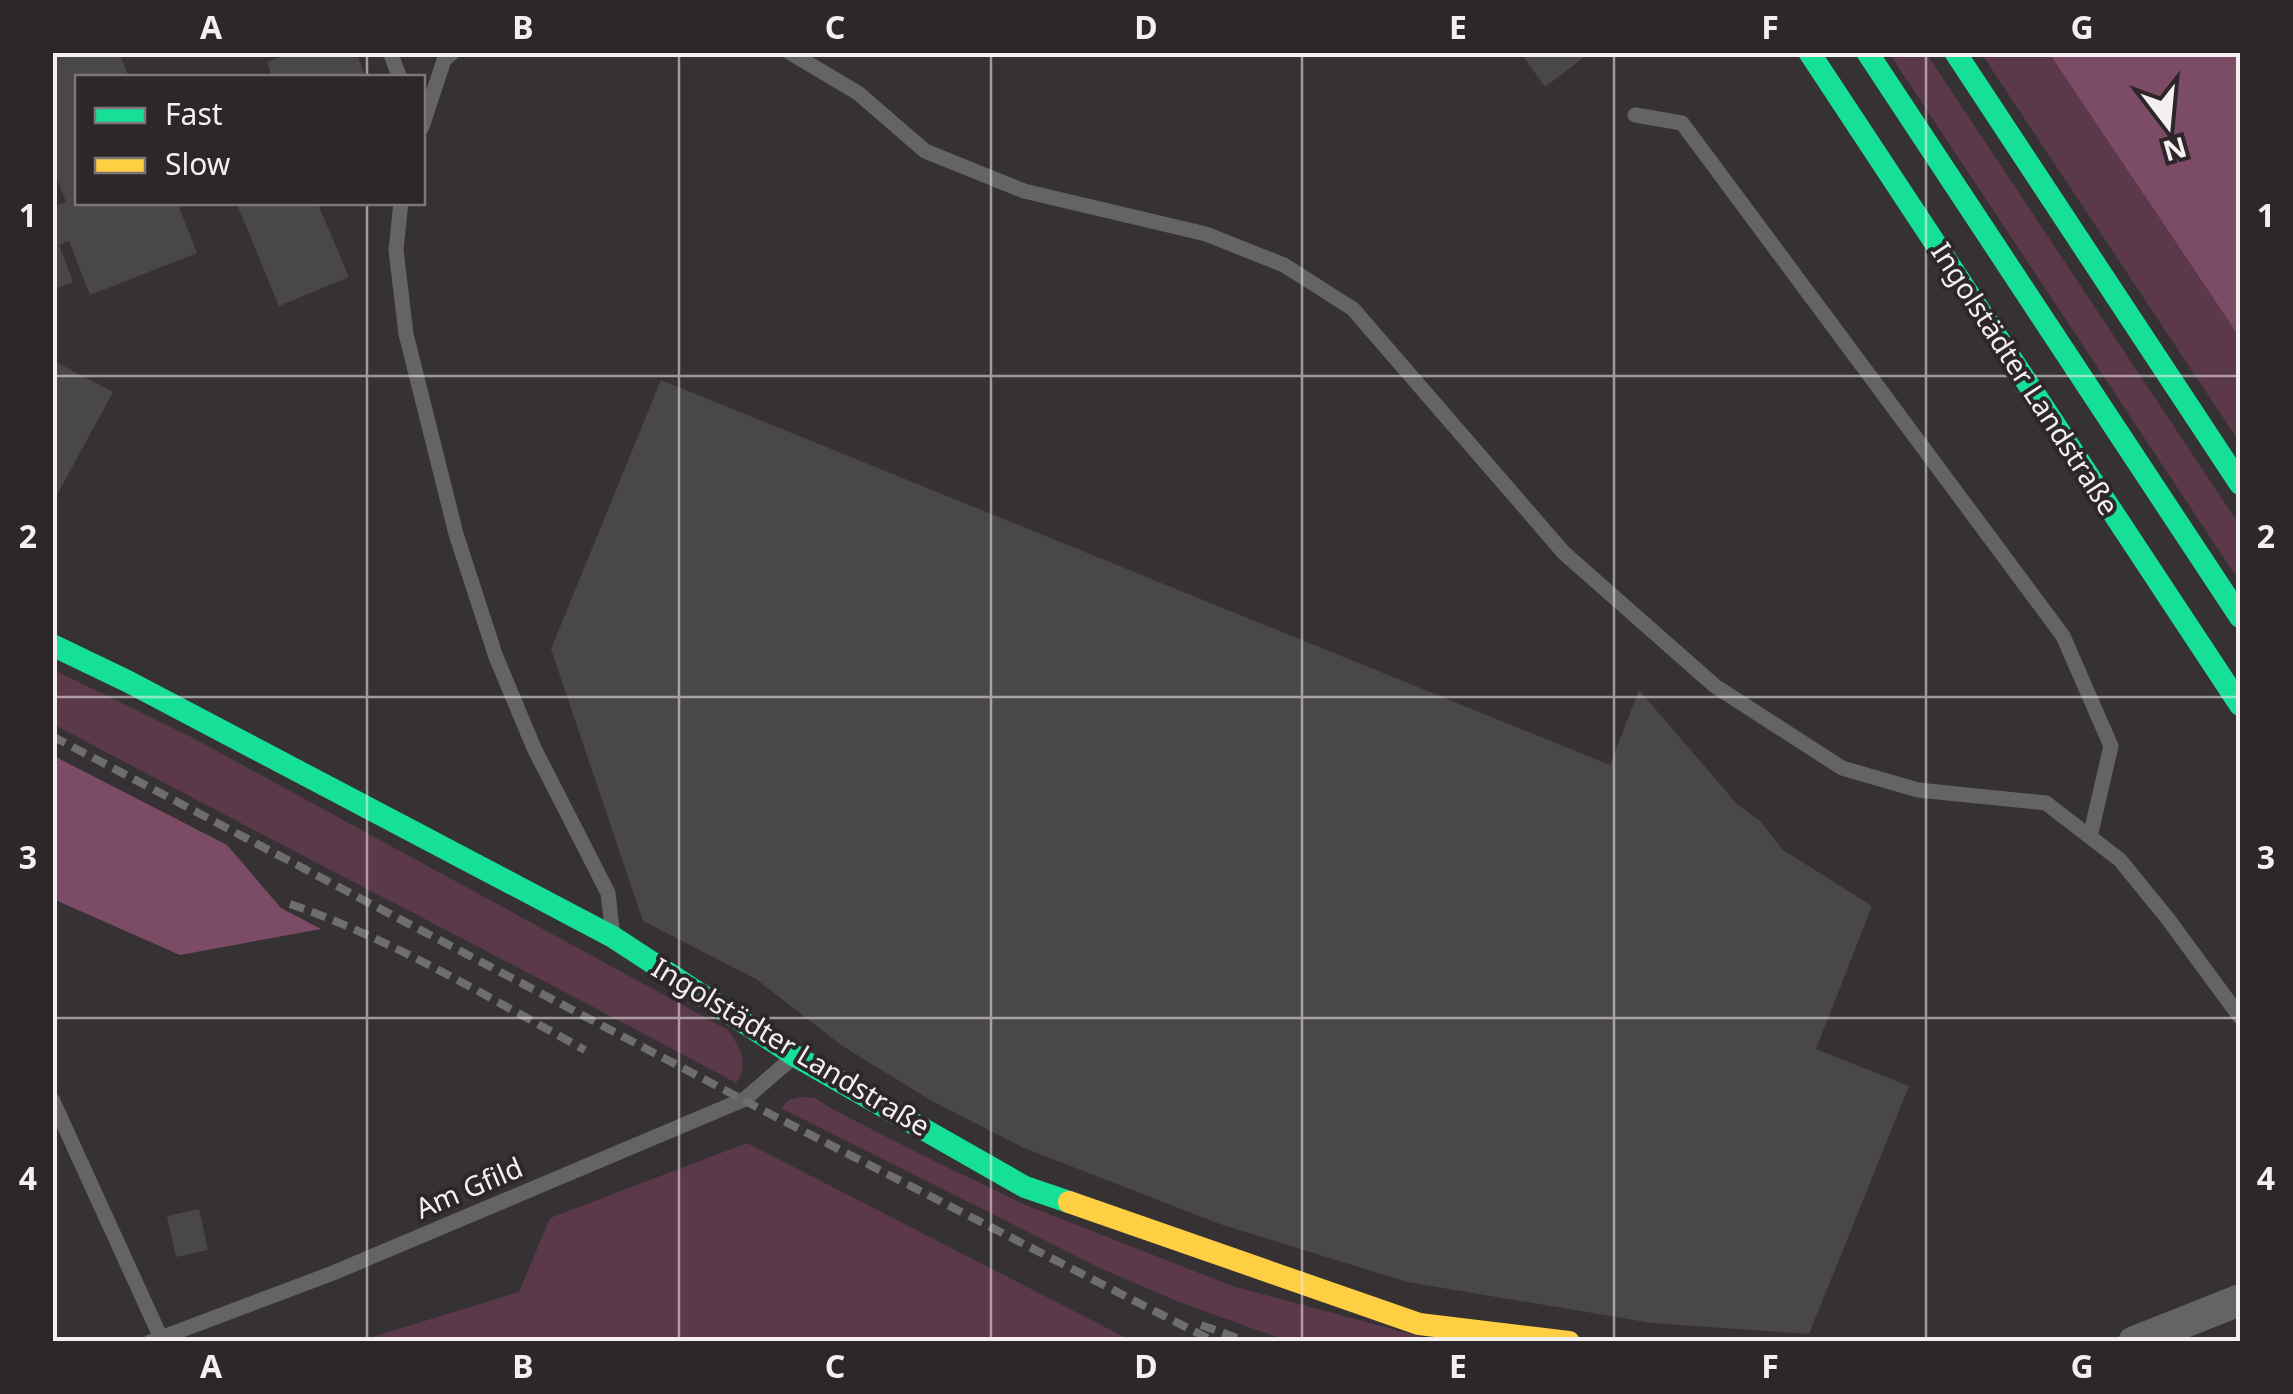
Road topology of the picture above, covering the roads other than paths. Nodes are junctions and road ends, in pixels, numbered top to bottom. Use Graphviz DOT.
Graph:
graph roads {
  1 [pos="453,52"];
  2 [pos="789,52"];
  3 [pos="1809,52"];
  4 [pos="1866,52"];
  5 [pos="1955,52"];
  6 [pos="1635,115"];
  7 [pos="425,118"];
  8 [pos="402,205"];
  9 [pos="2240,484"];
  10 [pos="2240,617"];
  11 [pos="52,645"];
  12 [pos="2240,705"];
  13 [pos="2090,837"];
  14 [pos="613,938"];
  15 [pos="2240,1016"];
  16 [pos="794,1056"];
  17 [pos="52,1099"];
  18 [pos="2240,1300"];
  19 [pos="155,1340"];
  20 [pos="1569,1342"];
  21 [pos="2134,1342"];
  1 -- 7 [label="lane"];
  2 -- 13 [label="lane"];
  3 -- 12 [label="street, Ingolstädter Landstraße"];
  4 -- 10 [label="street, Ingolstädter Landstraße"];
  5 -- 9 [label="street"];
  6 -- 13 [label="lane"];
  8 -- 14 [label="lane"];
  11 -- 14 [label="street, Ingolstädter Landstraße"];
  13 -- 15 [label="lane"];
  14 -- 16 [label="street, Ingolstädter Landstraße"];
  16 -- 19 [label="lane, Am Gfild"];
  16 -- 20 [label="street, Ingolstädter Landstraße"];
  17 -- 19 [label="lane"];
  18 -- 21 [label="street"];
}
